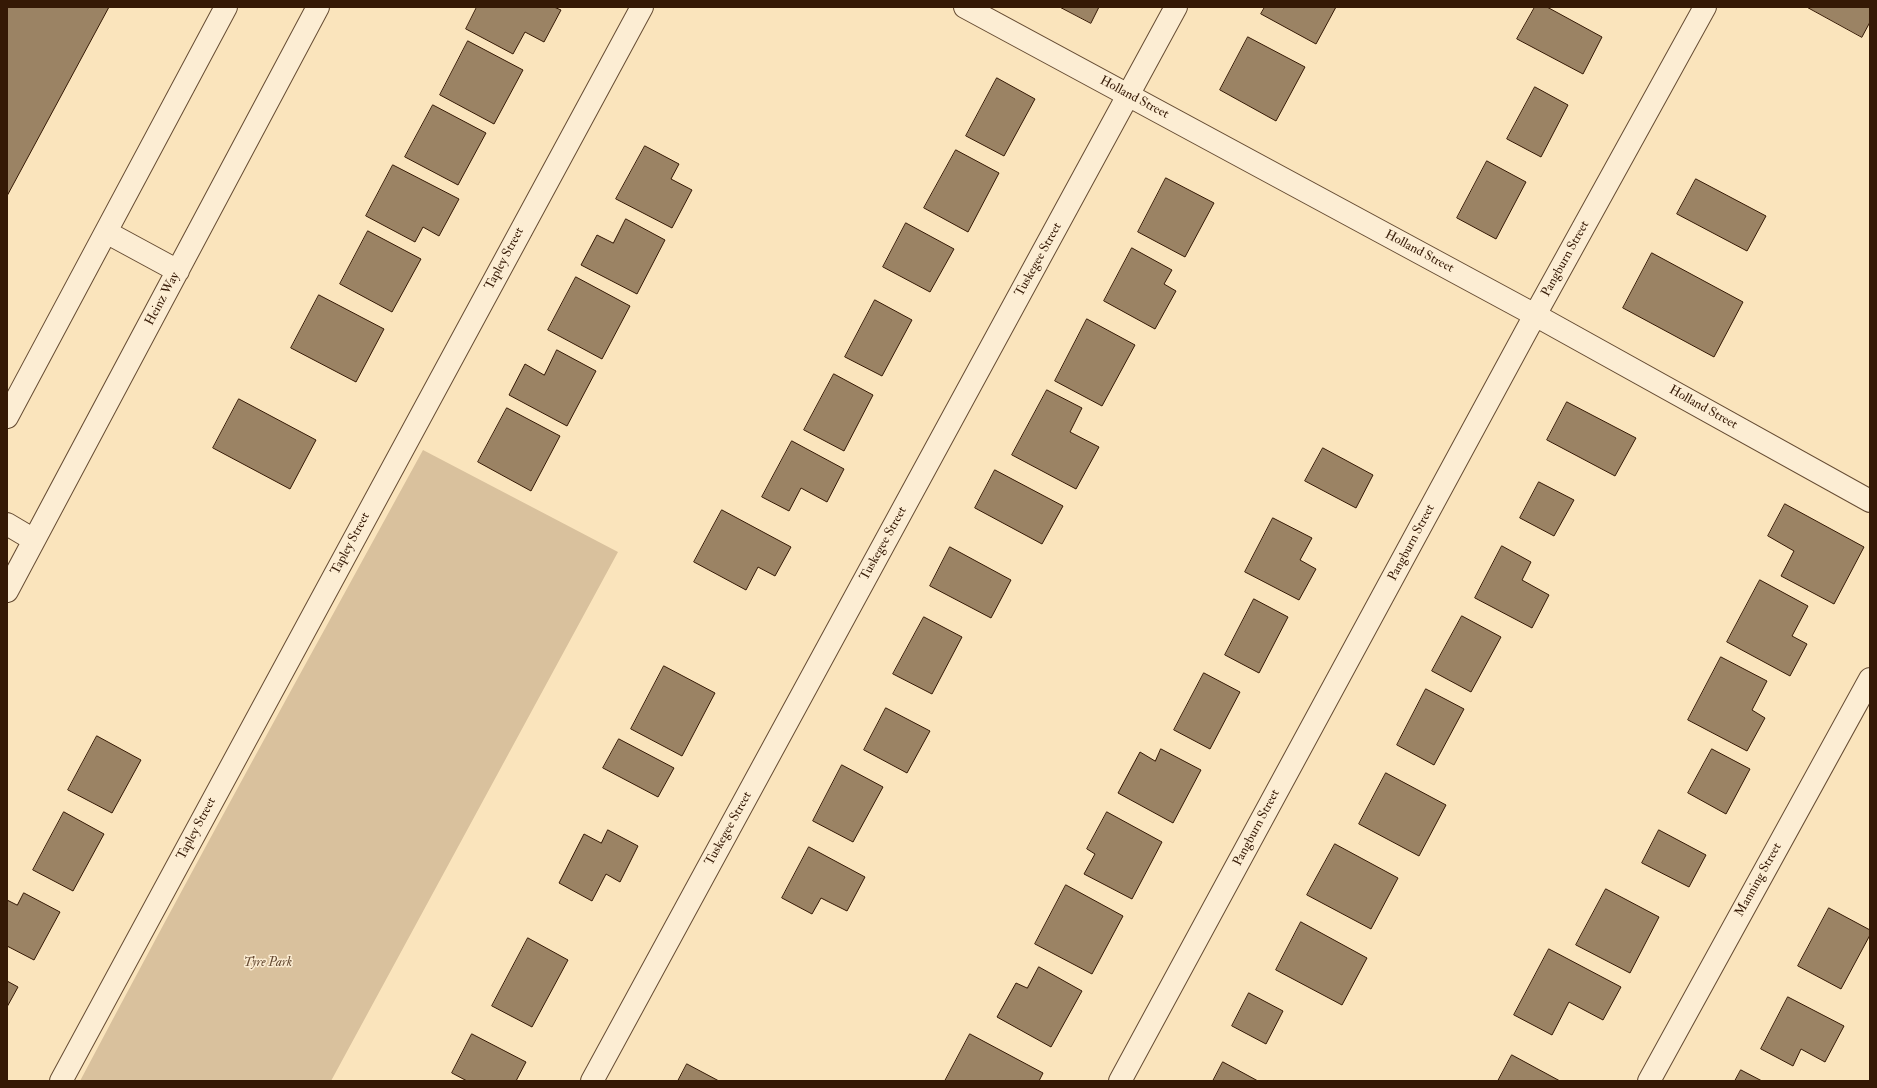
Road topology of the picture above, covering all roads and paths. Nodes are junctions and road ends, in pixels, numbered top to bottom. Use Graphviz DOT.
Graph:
graph roads {
  1 [pos="226,7"];
  2 [pos="318,7"];
  3 [pos="642,7"];
  4 [pos="965,7"];
  5 [pos="1176,7"];
  6 [pos="1705,7"];
  7 [pos="1129,95"];
  8 [pos="106,232"];
  9 [pos="178,271"];
  10 [pos="1535,315"];
  11 [pos="7,417"];
  12 [pos="1870,501"];
  13 [pos="7,524"];
  14 [pos="34,540"];
  15 [pos="7,591"];
  16 [pos="1870,679"];
  17 [pos="61,1081"];
  18 [pos="592,1081"];
  19 [pos="1120,1081"];
  20 [pos="1648,1081"];
  1 -- 8 [label="street"];
  2 -- 9 [label="street, Heinz Way"];
  3 -- 17 [label="street, Tapley Street"];
  4 -- 7 [label="street, Holland Street"];
  5 -- 7 [label="street, Tuskegee Street"];
  6 -- 10 [label="street, Pangburn Street"];
  7 -- 10 [label="street, Holland Street"];
  7 -- 18 [label="street, Tuskegee Street"];
  8 -- 9 [label="street"];
  8 -- 11 [label="street"];
  9 -- 14 [label="street, Heinz Way"];
  10 -- 12 [label="street, Holland Street"];
  10 -- 19 [label="street, Pangburn Street"];
  13 -- 14 [label="street"];
  14 -- 15 [label="street, Heinz Way"];
  16 -- 20 [label="street, Manning Street"];
}
